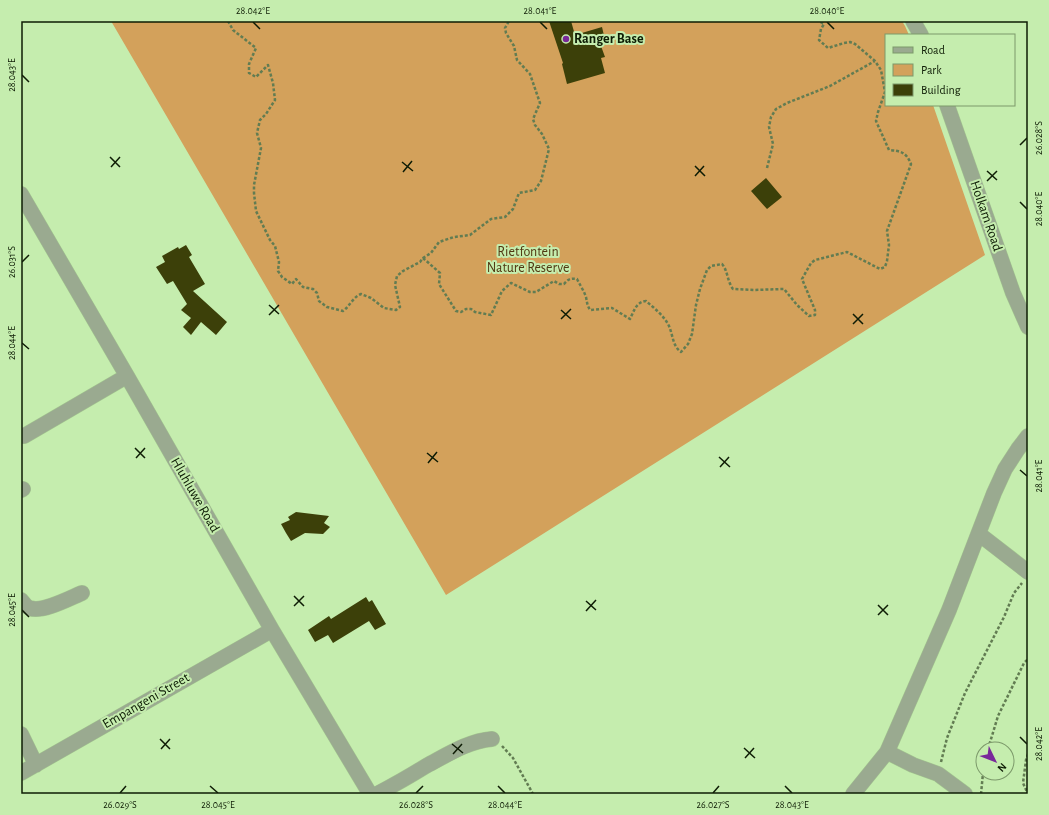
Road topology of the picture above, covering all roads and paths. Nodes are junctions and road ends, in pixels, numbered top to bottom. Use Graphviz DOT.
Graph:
graph roads {
  1 [pos="228,21"];
  2 [pos="509,21"];
  3 [pos="819,21"];
  4 [pos="914,21"];
  5 [pos="920,34"];
  6 [pos="875,61"];
  7 [pos="947,106"];
  8 [pos="768,168"];
  9 [pos="21,194"];
  10 [pos="423,258"];
  11 [pos="1028,327"];
  12 [pos="127,376"];
  13 [pos="24,436"];
  14 [pos="1028,436"];
  15 [pos="979,534"];
  16 [pos="1025,577"];
  17 [pos="82,593"];
  18 [pos="21,600"];
  19 [pos="272,630"];
  20 [pos="1028,659"];
  21 [pos="21,734"];
  22 [pos="492,739"];
  23 [pos="990,741"];
  24 [pos="887,752"];
  25 [pos="1028,754"];
  26 [pos="36,764"];
  27 [pos="21,774"];
  28 [pos="938,774"];
  29 [pos="982,781"];
  30 [pos="370,794"];
  31 [pos="377,794"];
  32 [pos="533,794"];
  33 [pos="852,794"];
  34 [pos="965,794"];
  35 [pos="981,794"];
  36 [pos="1028,794"];
  1 -- 10 [label="path"];
  2 -- 10 [label="path"];
  3 -- 6 [label="path"];
  4 -- 5 [label="street"];
  6 -- 8 [label="path"];
  6 -- 10 [label="path"];
  7 -- 11 [label="street, Holkam Road"];
  9 -- 12 [label="street, Hluhluwe Road"];
  12 -- 13 [label="street"];
  12 -- 19 [label="street, Hluhluwe Road"];
  14 -- 15 [label="street"];
  15 -- 16 [label="street"];
  15 -- 24 [label="street"];
  16 -- 28 [label="path"];
  17 -- 18 [label="street"];
  19 -- 26 [label="street, Empangeni Street"];
  19 -- 30 [label="street, Hluhluwe Road"];
  20 -- 23 [label="path"];
  21 -- 26 [label="street"];
  22 -- 31 [label="street"];
  22 -- 32 [label="path"];
  24 -- 28 [label="street"];
  24 -- 33 [label="street"];
  25 -- 36 [label="path"];
  26 -- 27 [label="street, Empangeni Street"];
  28 -- 34 [label="street"];
  29 -- 35 [label="path"];
}
